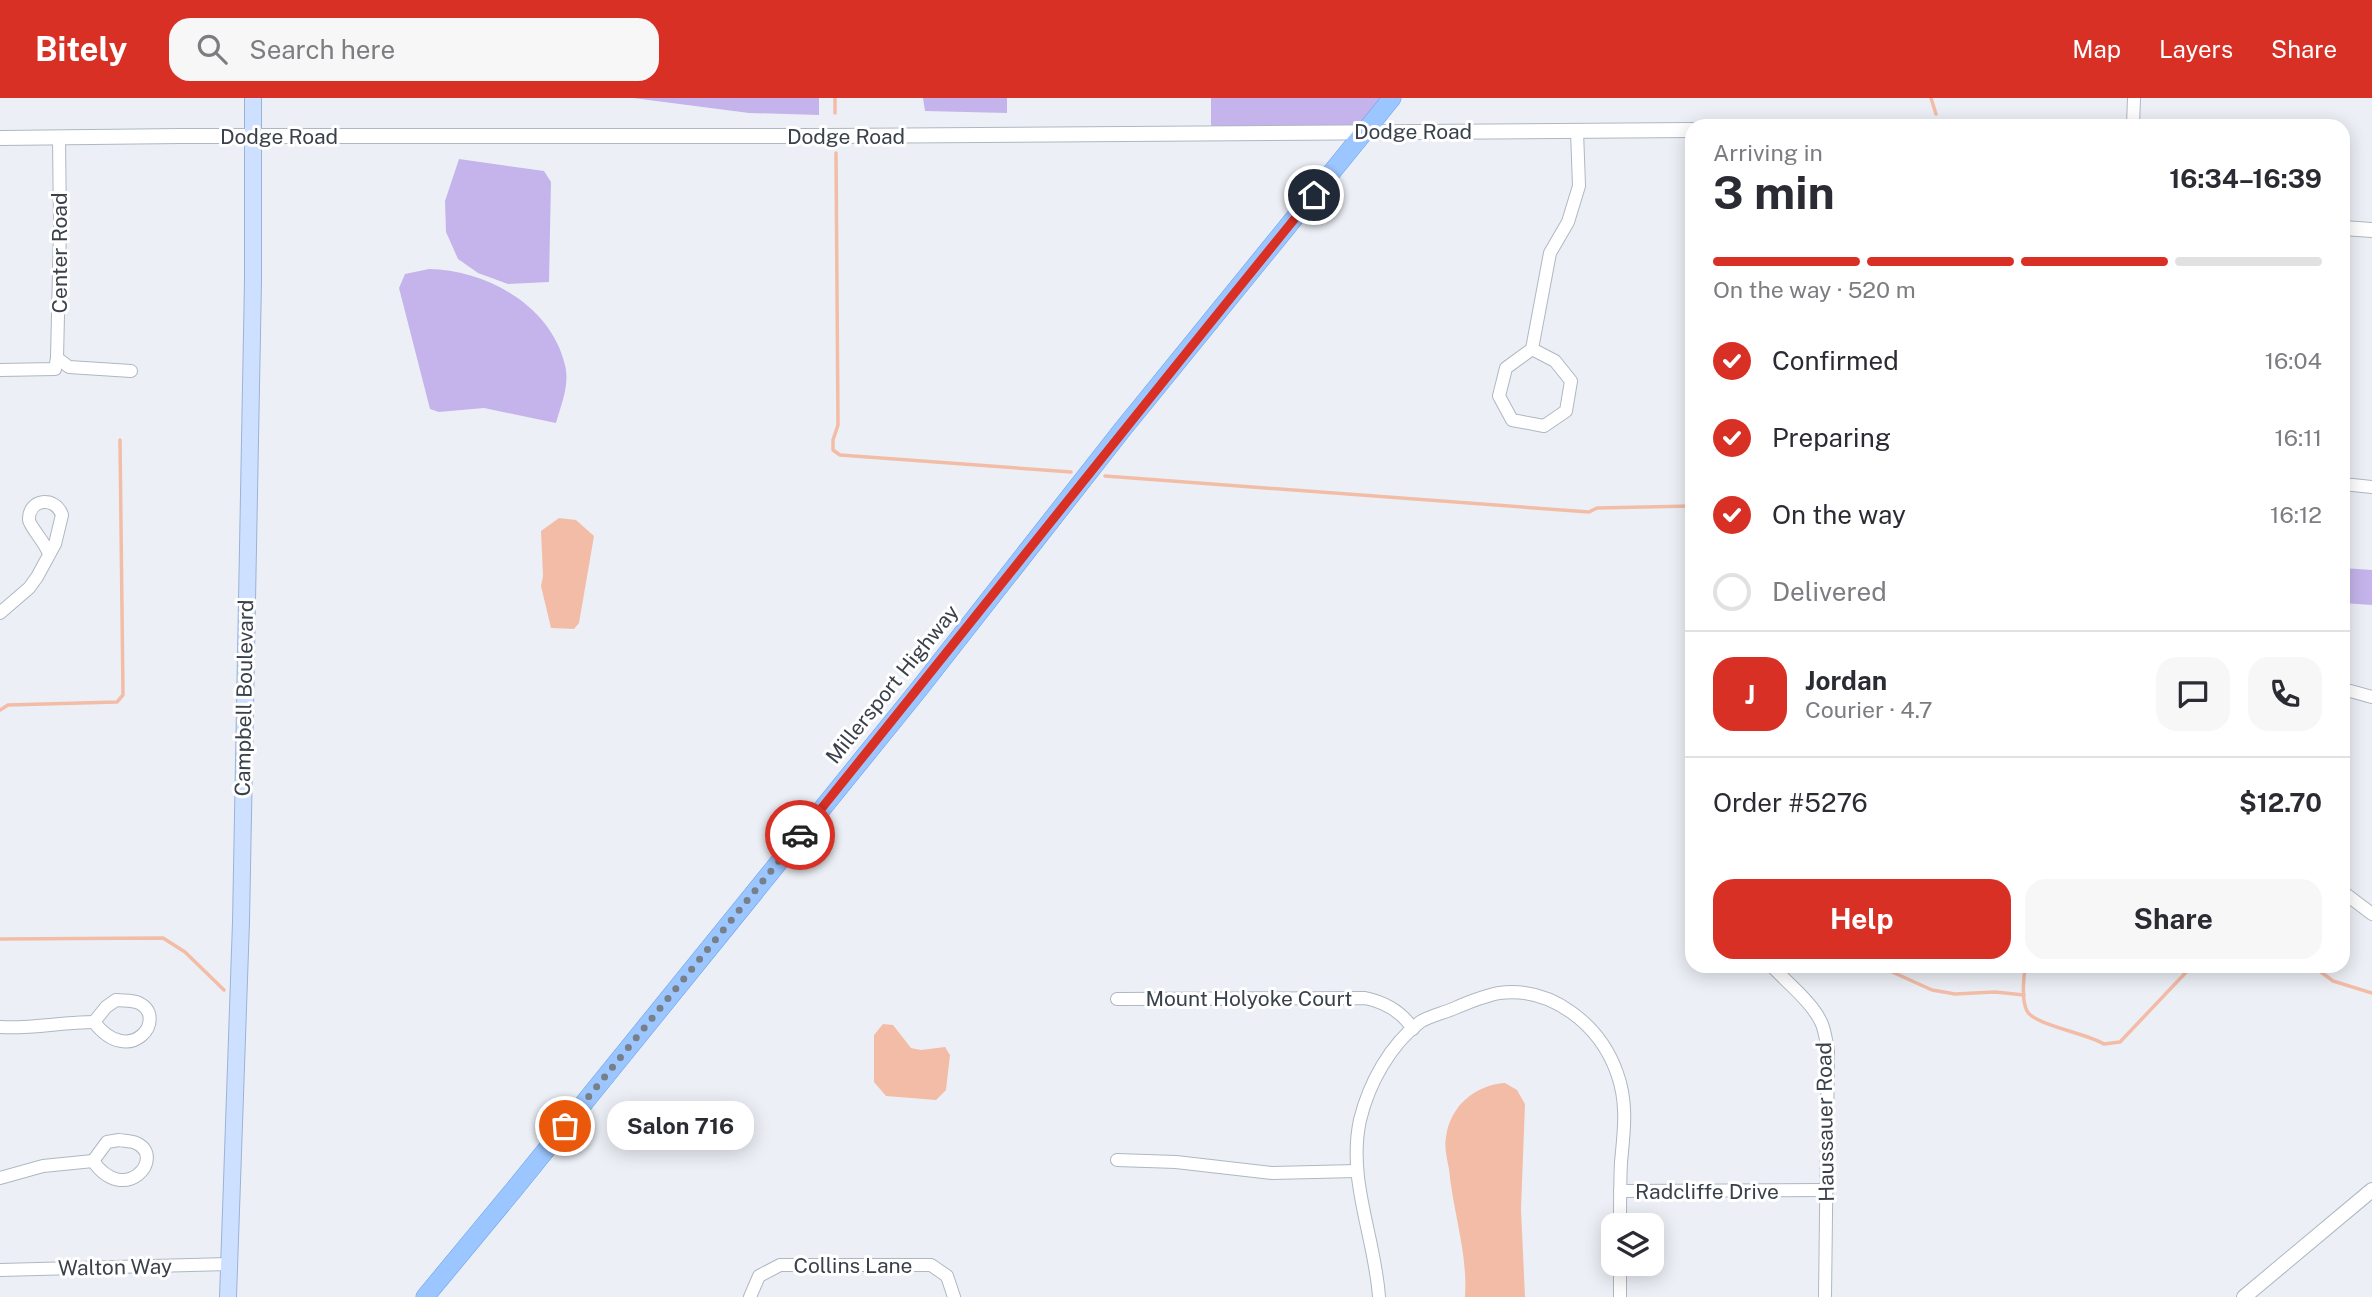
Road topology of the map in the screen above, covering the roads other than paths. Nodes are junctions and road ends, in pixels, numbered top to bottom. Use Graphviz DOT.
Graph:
graph roads {
  1 [pos="253,98"];
  2 [pos="1392,98"];
  3 [pos="2134,98"];
  4 [pos="2133,119"];
  5 [pos="1685,130"];
  6 [pos="1366,131"];
  7 [pos="1577,131"];
  8 [pos="252,136"];
  9 [pos="58,137"];
  10 [pos="0,138"];
  11 [pos="2350,228"];
  12 [pos="2372,230"];
  13 [pos="1532,349"];
  14 [pos="56,364"];
  15 [pos="0,370"];
  16 [pos="131,372"];
  17 [pos="2350,484"];
  18 [pos="2372,486"];
  19 [pos="49,554"];
  20 [pos="0,613"];
  21 [pos="2350,691"];
  22 [pos="2372,697"];
  23 [pos="2350,897"];
  24 [pos="2372,914"];
  25 [pos="1778,973"];
  26 [pos="1117,999"];
  27 [pos="94,1021"];
  28 [pos="0,1027"];
  29 [pos="1413,1029"];
  30 [pos="1117,1160"];
  31 [pos="93,1161"];
  32 [pos="1357,1171"];
  33 [pos="0,1178"];
  34 [pos="1827,1190"];
  35 [pos="2372,1190"];
  36 [pos="1620,1191"];
  37 [pos="1620,1213"];
  38 [pos="229,1264"];
  39 [pos="0,1270"];
  40 [pos="1620,1276"];
  41 [pos="228,1297"];
  42 [pos="425,1297"];
  43 [pos="750,1297"];
  44 [pos="954,1297"];
  45 [pos="1379,1297"];
  46 [pos="1620,1297"];
  47 [pos="1825,1297"];
  48 [pos="2244,1297"];
  1 -- 8 [label="main road, Campbell Boulevard"];
  2 -- 6 [label="main road, Millersport Highway"];
  3 -- 4 [label="street"];
  5 -- 7 [label="street, Dodge Road"];
  6 -- 7 [label="street, Dodge Road"];
  6 -- 8 [label="street, Dodge Road"];
  6 -- 42 [label="main road, Millersport Highway"];
  7 -- 13 [label="street"];
  8 -- 9 [label="street, Dodge Road"];
  8 -- 38 [label="main road, Campbell Boulevard"];
  9 -- 10 [label="street, Dodge Road"];
  9 -- 14 [label="street, Center Road"];
  11 -- 12 [label="street"];
  13 -- 13 [label="street"];
  14 -- 15 [label="street"];
  14 -- 16 [label="street"];
  17 -- 18 [label="street"];
  19 -- 20 [label="street"];
  21 -- 22 [label="street"];
  23 -- 24 [label="street"];
  25 -- 34 [label="street, Haussauer Road"];
  26 -- 29 [label="street, Mount Holyoke Court"];
  27 -- 28 [label="street"];
  29 -- 32 [label="street"];
  29 -- 36 [label="street"];
  30 -- 32 [label="street"];
  31 -- 33 [label="street"];
  32 -- 45 [label="street"];
  34 -- 36 [label="street, Radcliffe Drive"];
  34 -- 47 [label="street, Haussauer Road"];
  35 -- 48 [label="street"];
  36 -- 37 [label="street, Radcliffe Drive"];
  38 -- 39 [label="street, Walton Way"];
  38 -- 41 [label="main road, Campbell Boulevard"];
  40 -- 46 [label="street"];
  43 -- 44 [label="street, Collins Lane"];
}
